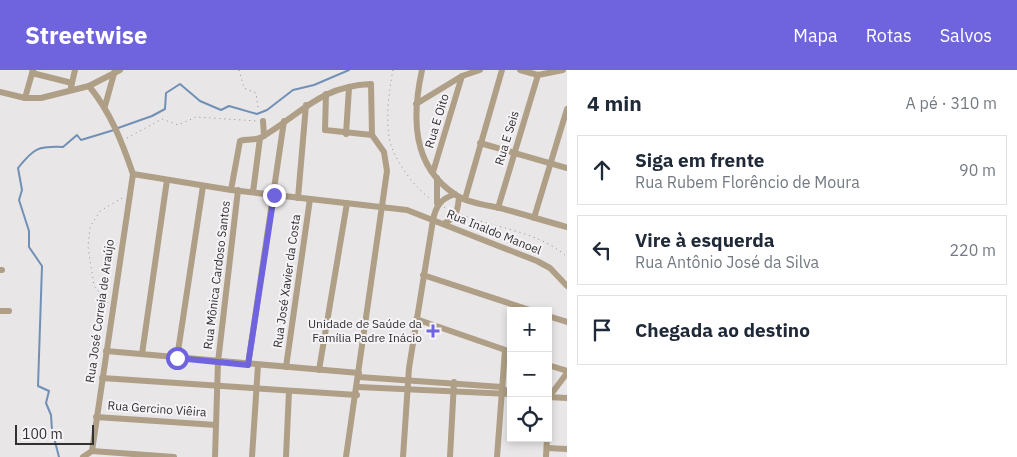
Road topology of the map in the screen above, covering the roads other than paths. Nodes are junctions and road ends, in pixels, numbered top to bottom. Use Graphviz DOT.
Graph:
graph roads {
  1 [pos="75,70"];
  2 [pos="422,70"];
  3 [pos="480,70"];
  4 [pos="502,70"];
  5 [pos="520,70"];
  6 [pos="563,70"];
  7 [pos="116,71"];
  8 [pos="32,72"];
  9 [pos="462,76"];
  10 [pos="538,76"];
  11 [pos="72,83"];
  12 [pos="90,86"];
  13 [pos="349,88"];
  14 [pos="70,90"];
  15 [pos="0,92"];
  16 [pos="326,94"];
  17 [pos="25,98"];
  18 [pos="416,104"];
  19 [pos="306,105"];
  20 [pos="105,106"];
  21 [pos="567,109"];
  22 [pos="263,121"];
  23 [pos="284,122"];
  24 [pos="564,131"];
  25 [pos="346,134"];
  26 [pos="372,135"];
  27 [pos="262,137"];
  28 [pos="480,143"];
  29 [pos="514,153"];
  30 [pos="551,163"];
  31 [pos="567,168"];
  32 [pos="133,174"];
  33 [pos="435,174"];
  34 [pos="167,180"];
  35 [pos="203,186"];
  36 [pos="234,190"];
  37 [pos="253,192"];
  38 [pos="274,195"];
  39 [pos="460,197"];
  40 [pos="298,198"];
  41 [pos="310,199"];
  42 [pos="347,203"];
  43 [pos="437,204"];
  44 [pos="382,208"];
  45 [pos="498,208"];
  46 [pos="534,218"];
  47 [pos="433,220"];
  48 [pos="445,223"];
  49 [pos="567,227"];
  50 [pos="423,276"];
  51 [pos="567,286"];
  52 [pos="520,307"];
  53 [pos="0,311"];
  54 [pos="9,311"];
  55 [pos="552,317"];
  56 [pos="416,319"];
  57 [pos="567,322"];
  58 [pos="106,351"];
  59 [pos="507,351"];
  60 [pos="508,352"];
  61 [pos="142,354"];
  62 [pos="177,358"];
  63 [pos="218,362"];
  64 [pos="248,365"];
  65 [pos="258,365"];
  66 [pos="552,366"];
  67 [pos="286,368"];
  68 [pos="319,370"];
  69 [pos="567,372"];
  70 [pos="359,375"];
  71 [pos="102,378"];
  72 [pos="408,379"];
  73 [pos="454,382"];
  74 [pos="218,386"];
  75 [pos="502,386"];
  76 [pos="358,387"];
  77 [pos="257,389"];
  78 [pos="407,390"];
  79 [pos="289,391"];
  80 [pos="454,392"];
  81 [pos="552,392"];
  82 [pos="507,394"];
  83 [pos="357,395"];
  84 [pos="552,397"];
  85 [pos="567,398"];
  86 [pos="96,417"];
  87 [pos="216,424"];
  88 [pos="547,442"];
  89 [pos="547,448"];
  90 [pos="567,449"];
  91 [pos="92,451"];
  92 [pos="83,457"];
  93 [pos="174,457"];
  94 [pos="215,457"];
  95 [pos="252,457"];
  96 [pos="286,457"];
  97 [pos="346,457"];
  98 [pos="403,457"];
  99 [pos="450,457"];
  100 [pos="497,457"];
  101 [pos="546,457"];
  1 -- 11 [label="street"];
  2 -- 18 [label="street"];
  3 -- 9 [label="street"];
  4 -- 28 [label="street"];
  5 -- 10 [label="street"];
  6 -- 10 [label="street"];
  7 -- 12 [label="street"];
  7 -- 20 [label="street"];
  8 -- 11 [label="street"];
  8 -- 17 [label="street"];
  9 -- 18 [label="street"];
  9 -- 33 [label="street, Rua E Oito"];
  10 -- 29 [label="street, Rua E Seis"];
  11 -- 14 [label="street"];
  12 -- 14 [label="street"];
  12 -- 20 [label="street"];
  13 -- 16 [label="street"];
  13 -- 25 [label="street"];
  13 -- 26 [label="street"];
  14 -- 17 [label="street"];
  15 -- 17 [label="street"];
  16 -- 19 [label="street"];
  16 -- 25 [label="street"];
  18 -- 33 [label="street"];
  19 -- 23 [label="street"];
  19 -- 40 [label="street"];
  20 -- 32 [label="street"];
  21 -- 24 [label="street"];
  22 -- 27 [label="street"];
  23 -- 27 [label="street"];
  23 -- 38 [label="street"];
  24 -- 30 [label="street"];
  25 -- 26 [label="street"];
  26 -- 44 [label="street"];
  27 -- 36 [label="street, Rua Mônica Cardoso Santos"];
  27 -- 37 [label="street"];
  28 -- 29 [label="street"];
  28 -- 39 [label="street"];
  29 -- 30 [label="street"];
  29 -- 45 [label="street, Rua E Seis"];
  30 -- 31 [label="street"];
  30 -- 46 [label="street"];
  32 -- 34 [label="street, Rua Inaldo Manoel"];
  32 -- 58 [label="street, Rua José Correia de Araújo"];
  33 -- 39 [label="street"];
  33 -- 43 [label="street"];
  34 -- 35 [label="street, Rua Inaldo Manoel"];
  34 -- 61 [label="street"];
  35 -- 36 [label="street, Rua Inaldo Manoel"];
  35 -- 62 [label="street"];
  36 -- 37 [label="street, Rua Inaldo Manoel"];
  36 -- 63 [label="street, Rua Mônica Cardoso Santos"];
  37 -- 38 [label="street, Rua Inaldo Manoel"];
  38 -- 40 [label="street, Rua Inaldo Manoel"];
  38 -- 64 [label="street"];
  39 -- 43 [label="street"];
  39 -- 45 [label="street"];
  39 -- 48 [label="street"];
  40 -- 41 [label="street, Rua Inaldo Manoel"];
  41 -- 42 [label="street, Rua Inaldo Manoel"];
  41 -- 67 [label="street, Rua José Xavier da Costa"];
  42 -- 44 [label="street, Rua Inaldo Manoel"];
  42 -- 68 [label="street"];
  43 -- 47 [label="street"];
  44 -- 47 [label="street, Rua Inaldo Manoel"];
  44 -- 70 [label="street"];
  45 -- 46 [label="street"];
  46 -- 49 [label="street"];
  47 -- 48 [label="street, Rua Inaldo Manoel"];
  47 -- 50 [label="street"];
  48 -- 51 [label="street, Rua Inaldo Manoel"];
  50 -- 52 [label="street"];
  50 -- 56 [label="street"];
  53 -- 54 [label="street"];
  55 -- 57 [label="street"];
  56 -- 59 [label="street"];
  56 -- 72 [label="street"];
  58 -- 61 [label="street"];
  58 -- 71 [label="street, Rua José Correia de Araújo"];
  60 -- 75 [label="street"];
  61 -- 62 [label="street"];
  62 -- 63 [label="street"];
  63 -- 64 [label="street"];
  63 -- 74 [label="street, Rua Mônica Cardoso Santos"];
  64 -- 65 [label="street"];
  65 -- 67 [label="street"];
  65 -- 77 [label="street"];
  66 -- 69 [label="street"];
  67 -- 68 [label="street"];
  68 -- 70 [label="street"];
  69 -- 81 [label="street"];
  70 -- 72 [label="street"];
  70 -- 76 [label="street"];
  71 -- 74 [label="street"];
  71 -- 86 [label="street, Rua José Correia de Araújo"];
  72 -- 73 [label="street"];
  72 -- 78 [label="street"];
  73 -- 75 [label="street"];
  73 -- 80 [label="street"];
  74 -- 77 [label="street"];
  74 -- 87 [label="street, Rua Mônica Cardoso Santos"];
  75 -- 82 [label="street"];
  76 -- 78 [label="street"];
  76 -- 83 [label="street"];
  77 -- 79 [label="street"];
  77 -- 95 [label="street"];
  78 -- 80 [label="street"];
  78 -- 98 [label="street"];
  79 -- 83 [label="street"];
  79 -- 96 [label="street"];
  80 -- 82 [label="street"];
  80 -- 99 [label="street"];
  82 -- 100 [label="street"];
  83 -- 97 [label="street"];
  84 -- 85 [label="street"];
  86 -- 87 [label="street, Rua Gercino Viêira"];
  86 -- 91 [label="street, Rua José Correia de Araújo"];
  87 -- 94 [label="street, Rua Mônica Cardoso Santos"];
  88 -- 89 [label="street"];
  89 -- 90 [label="street"];
  89 -- 101 [label="street"];
  91 -- 92 [label="street"];
  91 -- 93 [label="street"];
}
